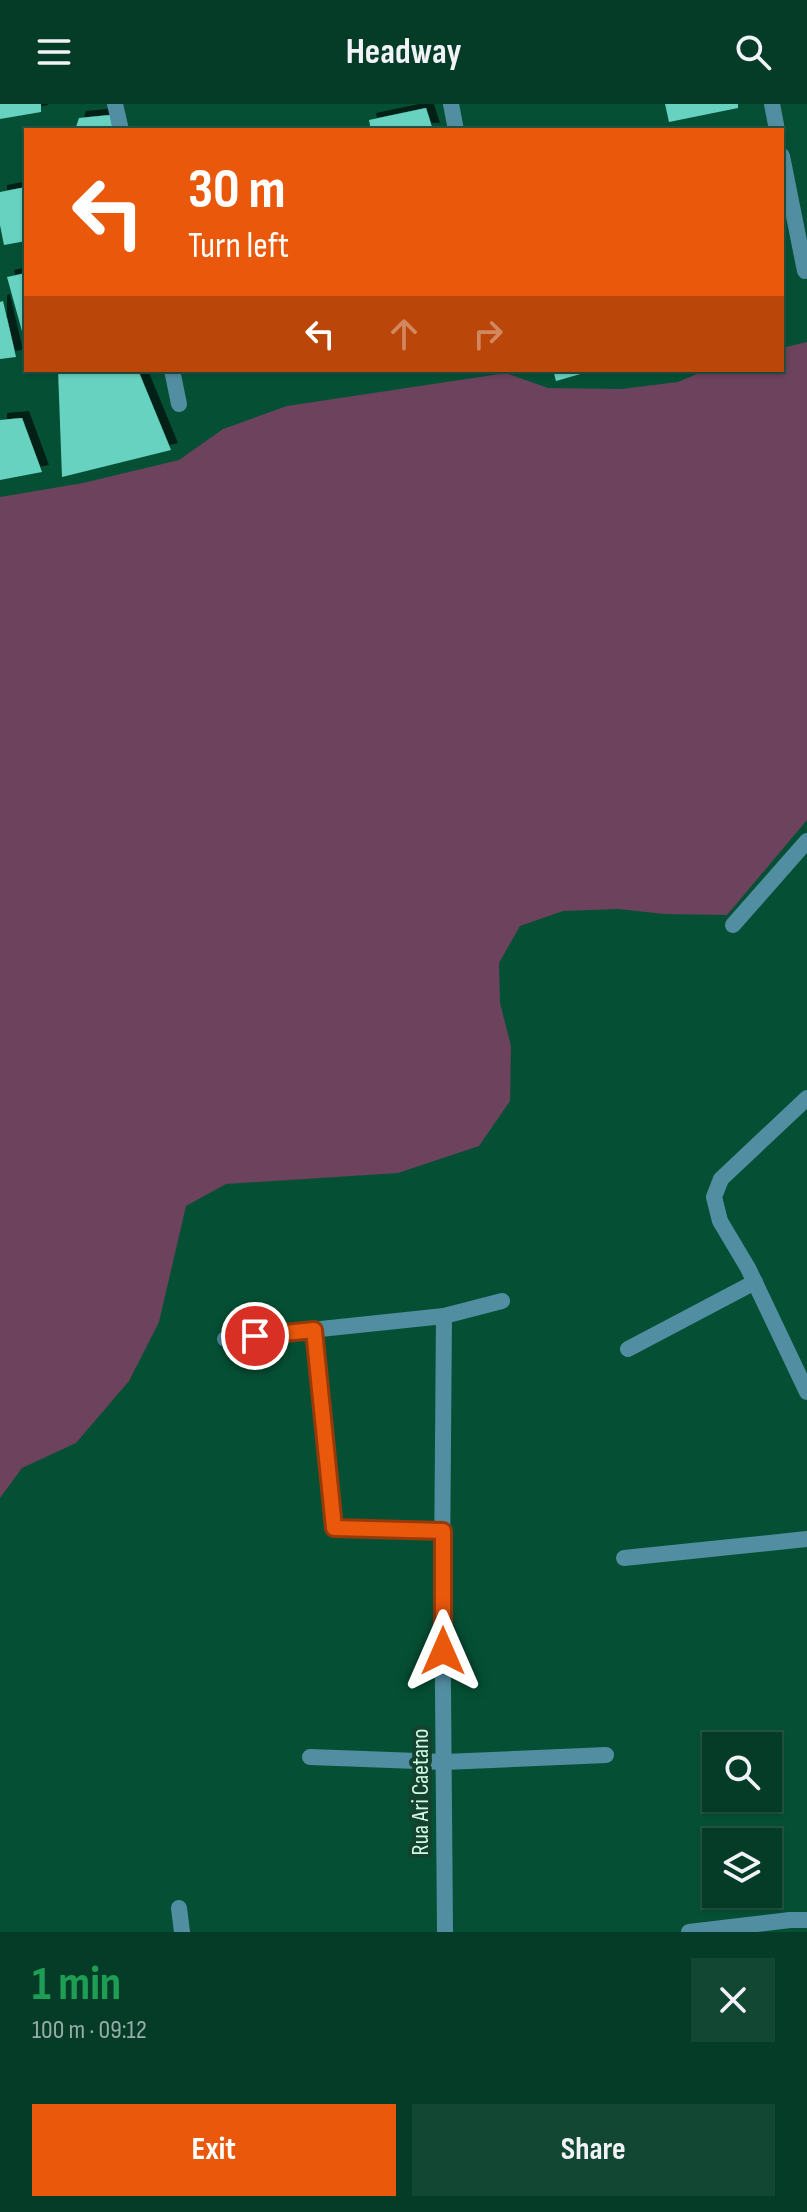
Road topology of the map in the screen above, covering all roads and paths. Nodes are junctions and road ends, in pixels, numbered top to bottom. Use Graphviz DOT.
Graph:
graph roads {
  1 [pos="115,104"];
  2 [pos="451,104"];
  3 [pos="772,104"];
  4 [pos="121,128"];
  5 [pos="456,128"];
  6 [pos="777,128"];
  7 [pos="784,166"];
  8 [pos="805,271"];
  9 [pos="172,372"];
  10 [pos="179,404"];
  11 [pos="807,841"];
  12 [pos="733,925"];
  13 [pos="807,1098"];
  14 [pos="755,1282"];
  15 [pos="502,1301"];
  16 [pos="444,1316"];
  17 [pos="314,1330"];
  18 [pos="225,1339"];
  19 [pos="628,1349"];
  20 [pos="807,1392"];
  21 [pos="443,1531"];
  22 [pos="807,1539"];
  23 [pos="624,1558"];
  24 [pos="606,1755"];
  25 [pos="310,1757"];
  26 [pos="444,1762"];
  27 [pos="179,1908"];
  28 [pos="807,1920"];
  29 [pos="182,1932"];
  30 [pos="445,1932"];
  31 [pos="689,1932"];
  1 -- 4 [label="street"];
  2 -- 5 [label="street"];
  3 -- 6 [label="street"];
  7 -- 8 [label="street"];
  9 -- 10 [label="street"];
  11 -- 12 [label="street"];
  13 -- 14 [label="street"];
  14 -- 19 [label="street"];
  14 -- 20 [label="street"];
  15 -- 16 [label="street"];
  16 -- 17 [label="street"];
  16 -- 21 [label="street, Rua Ari Caetano"];
  17 -- 18 [label="street"];
  17 -- 21 [label="street"];
  21 -- 26 [label="street, Rua Ari Caetano"];
  22 -- 23 [label="street"];
  24 -- 26 [label="street"];
  25 -- 26 [label="street"];
  26 -- 30 [label="street, Rua Ari Caetano"];
  27 -- 29 [label="street"];
  28 -- 31 [label="street"];
}
